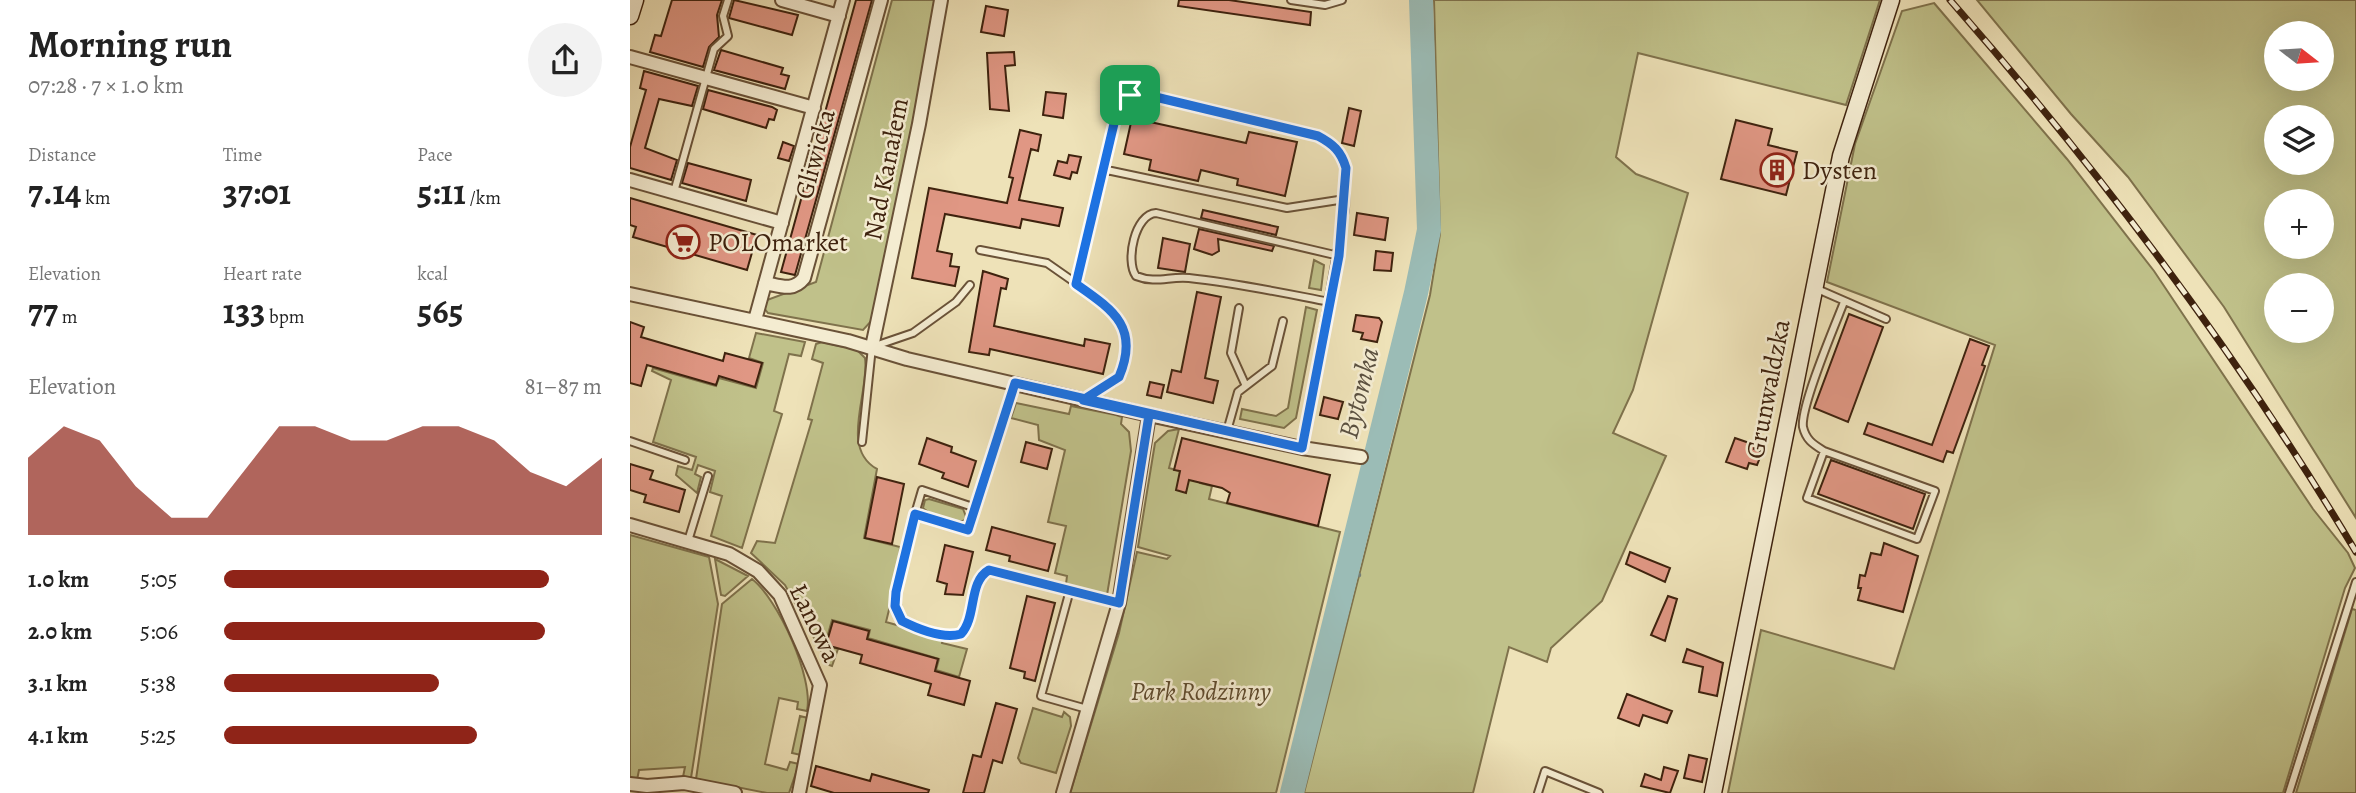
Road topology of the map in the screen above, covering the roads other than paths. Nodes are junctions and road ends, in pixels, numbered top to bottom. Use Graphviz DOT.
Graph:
graph roads {
  1 [pos="635,0"];
  2 [pos="728,0"];
  3 [pos="782,0"];
  4 [pos="843,0"];
  5 [pos="881,0"];
  6 [pos="941,0"];
  7 [pos="1291,0"];
  8 [pos="1342,0"];
  9 [pos="1891,0"];
  10 [pos="1305,1"];
  11 [pos="630,16"];
  12 [pos="839,16"];
  13 [pos="630,57"];
  14 [pos="706,78"];
  15 [pos="814,108"];
  16 [pos="1102,169"];
  17 [pos="630,180"];
  18 [pos="674,192"];
  19 [pos="1345,199"];
  20 [pos="782,223"];
  21 [pos="980,250"];
  22 [pos="1339,256"];
  23 [pos="765,283"];
  24 [pos="1076,284"];
  25 [pos="971,285"];
  26 [pos="1813,287"];
  27 [pos="630,294"];
  28 [pos="1330,302"];
  29 [pos="1844,302"];
  30 [pos="1239,308"];
  31 [pos="1886,319"];
  32 [pos="755,320"];
  33 [pos="1283,321"];
  34 [pos="872,347"];
  35 [pos="1015,383"];
  36 [pos="1245,384"];
  37 [pos="1083,400"];
  38 [pos="1149,415"];
  39 [pos="1227,432"];
  40 [pos="630,441"];
  41 [pos="862,442"];
  42 [pos="1302,448"];
  43 [pos="1824,451"];
  44 [pos="1361,457"];
  45 [pos="685,460"];
  46 [pos="708,477"];
  47 [pos="976,508"];
  48 [pos="915,514"];
  49 [pos="630,525"];
  50 [pos="688,541"];
  51 [pos="2356,582"];
  52 [pos="1070,590"];
  53 [pos="1119,603"];
  54 [pos="1088,710"];
  55 [pos="630,784"];
  56 [pos="735,793"];
  57 [pos="799,793"];
  58 [pos="1063,793"];
  59 [pos="1538,793"];
  60 [pos="1599,793"];
  61 [pos="1713,793"];
  62 [pos="2289,793"];
  1 -- 11 [label="street"];
  2 -- 14 [label="lane"];
  3 -- 12 [label="street"];
  4 -- 12 [label="street, Gliwicka"];
  5 -- 23 [label="street, Gliwicka"];
  6 -- 34 [label="street, Nad Kanałem"];
  7 -- 10 [label="lane"];
  8 -- 10 [label="lane"];
  9 -- 26 [label="street, Grunwaldzka"];
  12 -- 15 [label="street, Gliwicka"];
  13 -- 14 [label="street"];
  14 -- 15 [label="street"];
  14 -- 18 [label="lane"];
  15 -- 20 [label="street, Gliwicka"];
  16 -- 19 [label="lane"];
  16 -- 19 [label="lane"];
  16 -- 24 [label="lane"];
  17 -- 18 [label="street"];
  18 -- 20 [label="street"];
  19 -- 22 [label="lane"];
  20 -- 23 [label="street, Gliwicka"];
  21 -- 24 [label="lane"];
  22 -- 28 [label="lane"];
  22 -- 28 [label="lane"];
  23 -- 32 [label="street, Gliwicka"];
  24 -- 37 [label="lane"];
  25 -- 34 [label="lane"];
  26 -- 29 [label="lane"];
  26 -- 61 [label="street, Grunwaldzka"];
  27 -- 32 [label="street"];
  28 -- 42 [label="lane"];
  29 -- 31 [label="lane"];
  29 -- 43 [label="lane"];
  30 -- 36 [label="lane"];
  32 -- 34 [label="street"];
  33 -- 36 [label="lane"];
  34 -- 35 [label="street"];
  34 -- 41 [label="lane"];
  35 -- 37 [label="street"];
  35 -- 47 [label="lane"];
  36 -- 39 [label="lane"];
  37 -- 38 [label="street"];
  38 -- 39 [label="street"];
  38 -- 53 [label="street"];
  39 -- 42 [label="street"];
  40 -- 45 [label="lane"];
  42 -- 44 [label="street"];
  43 -- 43 [label="lane"];
  46 -- 50 [label="lane"];
  47 -- 48 [label="lane"];
  47 -- 48 [label="lane"];
  48 -- 52 [label="lane"];
  49 -- 50 [label="street, Łanowa"];
  50 -- 57 [label="street, Łanowa"];
  51 -- 62 [label="lane"];
  52 -- 53 [label="lane"];
  52 -- 54 [label="lane"];
  53 -- 54 [label="street"];
  54 -- 58 [label="street"];
  55 -- 56 [label="street"];
  59 -- 60 [label="lane"];
}
